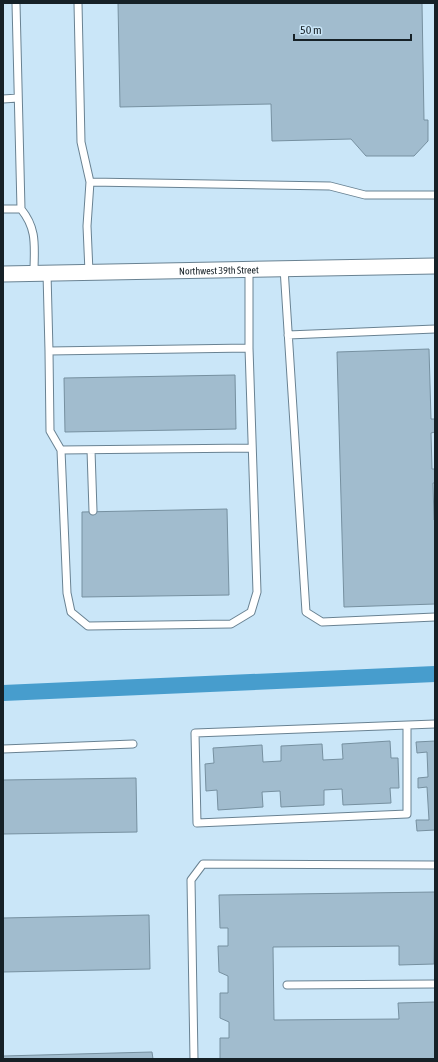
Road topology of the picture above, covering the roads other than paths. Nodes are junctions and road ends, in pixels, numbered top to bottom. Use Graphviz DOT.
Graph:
graph roads {
  1 [pos="16,3"];
  2 [pos="78,3"];
  3 [pos="18,98"];
  4 [pos="3,99"];
  5 [pos="90,182"];
  6 [pos="435,195"];
  7 [pos="3,209"];
  8 [pos="21,209"];
  9 [pos="435,266"];
  10 [pos="284,268"];
  11 [pos="249,269"];
  12 [pos="89,272"];
  13 [pos="41,273"];
  14 [pos="3,274"];
  15 [pos="435,330"];
  16 [pos="288,335"];
  17 [pos="249,348"];
  18 [pos="49,351"];
  19 [pos="252,448"];
  20 [pos="61,450"];
  21 [pos="91,450"];
  22 [pos="93,511"];
  23 [pos="435,617"];
  24 [pos="435,724"];
  25 [pos="406,726"];
  26 [pos="133,744"];
  27 [pos="3,749"];
  28 [pos="435,865"];
  29 [pos="435,984"];
  30 [pos="287,985"];
  31 [pos="194,1059"];
  1 -- 3 [label="lane"];
  2 -- 5 [label="lane"];
  3 -- 4 [label="lane"];
  3 -- 8 [label="lane"];
  5 -- 6 [label="lane"];
  5 -- 12 [label="lane"];
  7 -- 8 [label="lane"];
  8 -- 13 [label="lane"];
  9 -- 10 [label="street, Northwest 39th Street"];
  10 -- 11 [label="street, Northwest 39th Street"];
  10 -- 16 [label="lane"];
  11 -- 12 [label="street, Northwest 39th Street"];
  11 -- 17 [label="lane"];
  12 -- 13 [label="street, Northwest 39th Street"];
  13 -- 14 [label="street, Northwest 39th Street"];
  13 -- 18 [label="lane"];
  15 -- 16 [label="lane"];
  16 -- 23 [label="lane"];
  17 -- 18 [label="lane"];
  17 -- 19 [label="lane"];
  18 -- 20 [label="lane"];
  19 -- 20 [label="lane"];
  19 -- 21 [label="lane"];
  20 -- 21 [label="lane"];
  21 -- 22 [label="lane"];
  24 -- 25 [label="lane"];
  25 -- 25 [label="lane"];
  26 -- 27 [label="lane"];
  28 -- 31 [label="lane"];
  29 -- 30 [label="lane"];
}
